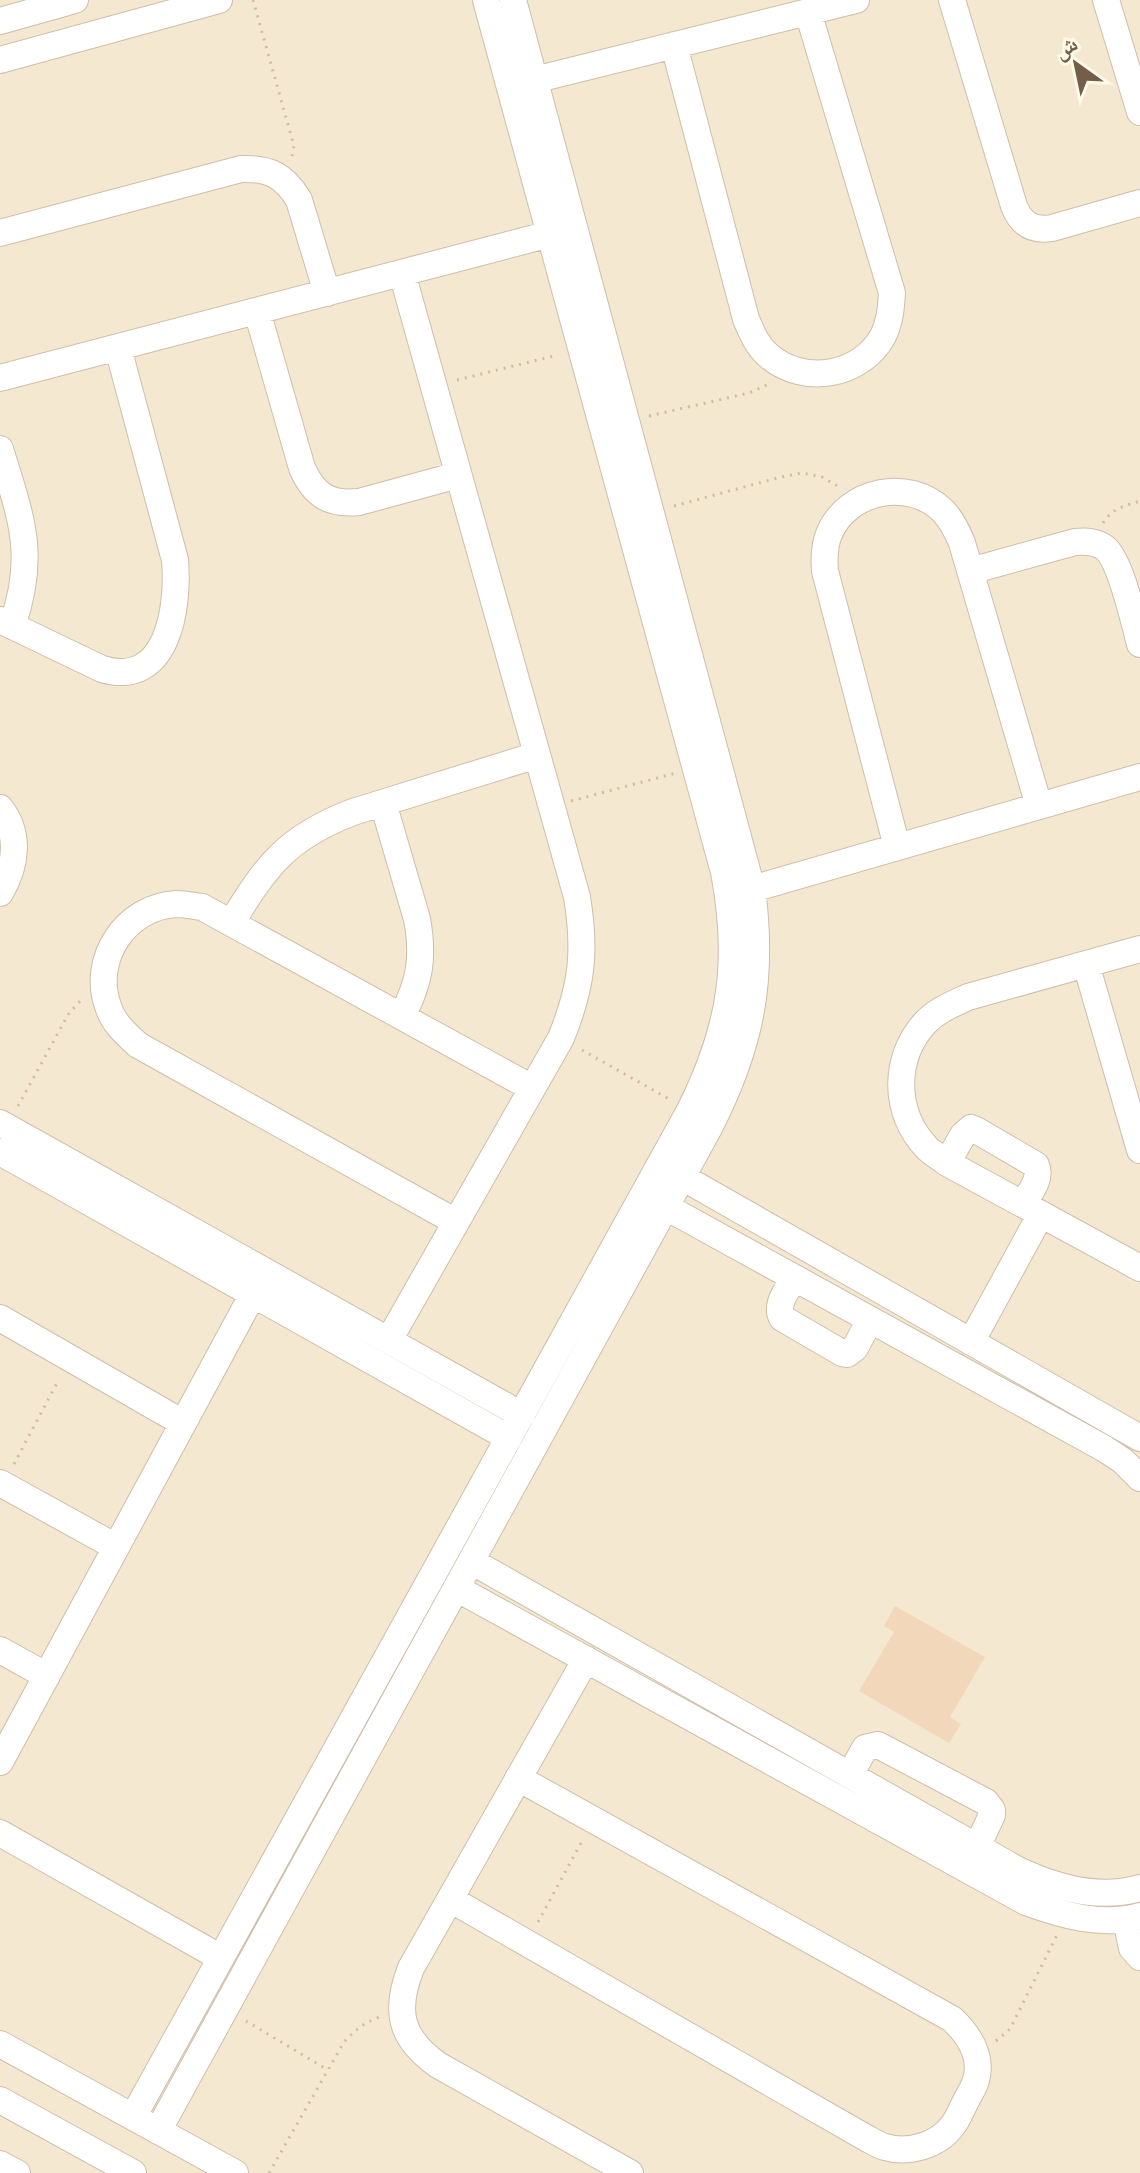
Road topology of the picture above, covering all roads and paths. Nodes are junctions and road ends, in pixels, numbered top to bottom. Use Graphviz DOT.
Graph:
graph roads {
  1 [pos="75,0"];
  2 [pos="219,0"];
  3 [pos="253,0"];
  4 [pos="486,0"];
  5 [pos="513,0"];
  6 [pos="856,0"];
  7 [pos="952,0"];
  8 [pos="1106,0"];
  9 [pos="808,12"];
  10 [pos="0,21"];
  11 [pos="674,45"];
  12 [pos="0,60"];
  13 [pos="534,80"];
  14 [pos="1140,112"];
  15 [pos="281,178"];
  16 [pos="1140,203"];
  17 [pos="0,233"];
  18 [pos="550,234"];
  19 [pos="402,273"];
  20 [pos="327,293"];
  21 [pos="257,311"];
  22 [pos="118,348"];
  23 [pos="581,349"];
  24 [pos="788,368"];
  25 [pos="0,378"];
  26 [pos="433,385"];
  27 [pos="626,422"];
  28 [pos="0,449"];
  29 [pos="458,475"];
  30 [pos="1140,501"];
  31 [pos="853,504"];
  32 [pos="651,513"];
  33 [pos="1096,543"];
  34 [pos="970,571"];
  35 [pos="6,623"];
  36 [pos="1140,644"];
  37 [pos="537,755"];
  38 [pos="695,768"];
  39 [pos="1140,777"];
  40 [pos="383,803"];
  41 [pos="552,806"];
  42 [pos="1039,806"];
  43 [pos="0,808"];
  44 [pos="897,847"];
  45 [pos="752,889"];
  46 [pos="0,893"];
  47 [pos="232,922"];
  48 [pos="1140,949"];
  49 [pos="1086,964"];
  50 [pos="103,984"];
  51 [pos="402,1016"];
  52 [pos="561,1038"];
  53 [pos="532,1088"];
  54 [pos="690,1110"];
  55 [pos="2,1134"];
  56 [pos="1140,1150"];
  57 [pos="34,1157"];
  58 [pos="947,1163"];
  59 [pos="682,1177"];
  60 [pos="666,1207"];
  61 [pos="1032,1209"];
  62 [pos="456,1222"];
  63 [pos="1140,1268"];
  64 [pos="794,1278"];
  65 [pos="253,1294"];
  66 [pos="0,1318"];
  67 [pos="870,1320"];
  68 [pos="389,1340"];
  69 [pos="971,1342"];
  70 [pos="70,1358"];
  71 [pos="522,1415"];
  72 [pos="183,1423"];
  73 [pos="509,1438"];
  74 [pos="1140,1438"];
  75 [pos="1140,1478"];
  76 [pos="2,1484"];
  77 [pos="116,1547"];
  78 [pos="471,1561"];
  79 [pos="456,1588"];
  80 [pos="0,1650"];
  81 [pos="586,1659"];
  82 [pos="47,1676"];
  83 [pos="0,1762"];
  84 [pos="850,1775"];
  85 [pos="518,1778"];
  86 [pos="593,1820"];
  87 [pos="0,1833"];
  88 [pos="977,1847"];
  89 [pos="1140,1888"];
  90 [pos="450,1899"];
  91 [pos="1067,1915"];
  92 [pos="1133,1918"];
  93 [pos="526,1943"];
  94 [pos="1140,1957"];
  95 [pos="221,1958"];
  96 [pos="225,2009"];
  97 [pos="401,2014"];
  98 [pos="0,2044"];
  99 [pos="973,2046"];
  100 [pos="328,2070"];
  101 [pos="0,2100"];
  102 [pos="133,2117"];
  103 [pos="158,2131"];
  104 [pos="0,2164"];
  105 [pos="17,2173"];
  106 [pos="133,2173"];
  107 [pos="235,2173"];
  108 [pos="269,2173"];
  109 [pos="630,2173"];
  1 -- 10 [label="street"];
  2 -- 12 [label="street"];
  3 -- 15 [label="path"];
  4 -- 18 [label="street"];
  5 -- 13 [label="street"];
  6 -- 9 [label="street"];
  7 -- 16 [label="street"];
  8 -- 14 [label="street"];
  9 -- 11 [label="street"];
  9 -- 24 [label="street"];
  11 -- 13 [label="street"];
  11 -- 24 [label="street"];
  13 -- 27 [label="street"];
  15 -- 17 [label="street"];
  15 -- 20 [label="street"];
  18 -- 19 [label="street"];
  18 -- 23 [label="street"];
  19 -- 20 [label="street"];
  19 -- 26 [label="street"];
  20 -- 21 [label="street"];
  21 -- 22 [label="street"];
  21 -- 29 [label="street"];
  22 -- 25 [label="street"];
  22 -- 35 [label="street"];
  23 -- 26 [label="path"];
  23 -- 38 [label="street"];
  24 -- 27 [label="path"];
  26 -- 29 [label="street"];
  27 -- 32 [label="street"];
  28 -- 35 [label="street"];
  29 -- 37 [label="street"];
  30 -- 33 [label="path"];
  31 -- 32 [label="path"];
  31 -- 34 [label="street"];
  31 -- 44 [label="street"];
  32 -- 45 [label="street"];
  33 -- 34 [label="street"];
  33 -- 36 [label="street"];
  34 -- 42 [label="street"];
  37 -- 40 [label="street"];
  37 -- 41 [label="street"];
  38 -- 41 [label="path"];
  38 -- 54 [label="street"];
  39 -- 42 [label="street"];
  40 -- 47 [label="street"];
  40 -- 51 [label="street"];
  41 -- 52 [label="street"];
  42 -- 44 [label="street"];
  43 -- 46 [label="street"];
  44 -- 45 [label="street"];
  45 -- 59 [label="street"];
  47 -- 50 [label="street"];
  47 -- 51 [label="street"];
  48 -- 49 [label="street"];
  49 -- 56 [label="street"];
  49 -- 58 [label="street"];
  50 -- 55 [label="path"];
  50 -- 62 [label="street"];
  51 -- 53 [label="street"];
  52 -- 53 [label="street"];
  52 -- 54 [label="path"];
  53 -- 62 [label="street"];
  54 -- 71 [label="street"];
  55 -- 57 [label="street"];
  57 -- 65 [label="street"];
  57 -- 68 [label="street"];
  58 -- 61 [label="street"];
  58 -- 61 [label="street"];
  59 -- 60 [label="street"];
  59 -- 69 [label="street"];
  60 -- 64 [label="street"];
  60 -- 78 [label="street"];
  61 -- 63 [label="street"];
  61 -- 69 [label="street"];
  62 -- 68 [label="street"];
  64 -- 67 [label="street"];
  64 -- 67 [label="street"];
  65 -- 72 [label="street"];
  65 -- 73 [label="street"];
  66 -- 70 [label="street"];
  67 -- 75 [label="street"];
  68 -- 71 [label="street"];
  69 -- 74 [label="street"];
  70 -- 72 [label="street"];
  70 -- 76 [label="path"];
  71 -- 73 [label="street"];
  72 -- 77 [label="street"];
  73 -- 95 [label="street"];
  76 -- 77 [label="street"];
  77 -- 82 [label="street"];
  78 -- 79 [label="street"];
  78 -- 84 [label="street"];
  79 -- 81 [label="street"];
  79 -- 96 [label="street"];
  80 -- 82 [label="street"];
  81 -- 85 [label="street"];
  81 -- 91 [label="street"];
  82 -- 83 [label="street"];
  84 -- 88 [label="street"];
  84 -- 88 [label="street"];
  85 -- 86 [label="street"];
  85 -- 90 [label="street"];
  86 -- 93 [label="path"];
  86 -- 99 [label="street"];
  87 -- 95 [label="street"];
  88 -- 89 [label="street"];
  90 -- 93 [label="street"];
  90 -- 97 [label="street"];
  91 -- 92 [label="street"];
  91 -- 99 [label="path"];
  92 -- 94 [label="street"];
  93 -- 99 [label="street"];
  95 -- 102 [label="street"];
  96 -- 100 [label="path"];
  96 -- 103 [label="street"];
  97 -- 100 [label="path"];
  97 -- 109 [label="street"];
  98 -- 102 [label="street"];
  100 -- 108 [label="path"];
  101 -- 106 [label="street"];
  102 -- 103 [label="street"];
  103 -- 107 [label="street"];
  104 -- 105 [label="street"];
}
